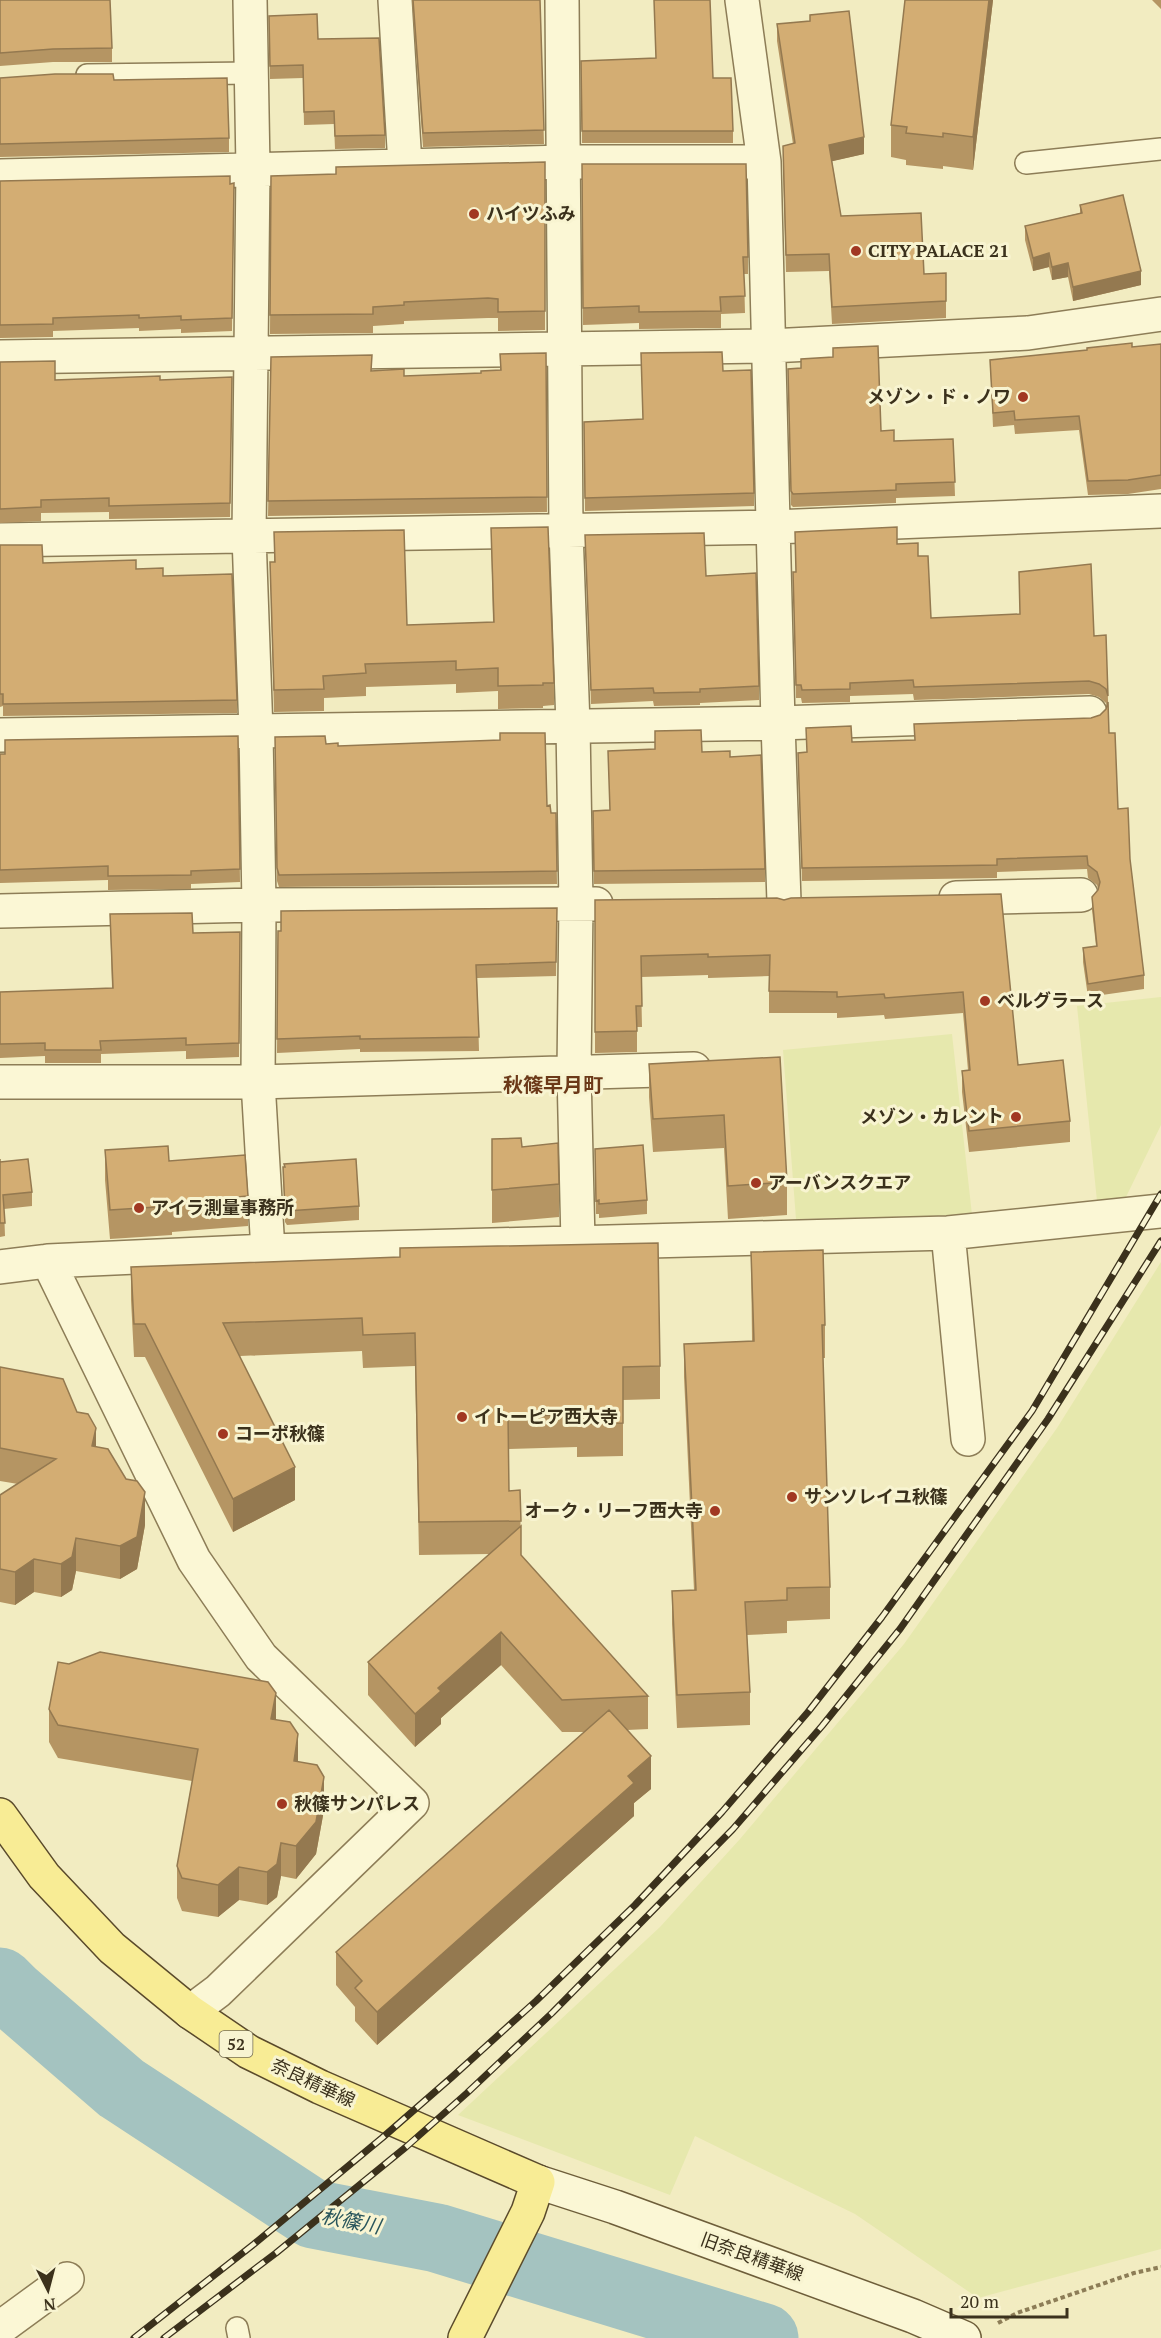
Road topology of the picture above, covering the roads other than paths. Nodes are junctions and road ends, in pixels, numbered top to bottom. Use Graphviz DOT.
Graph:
graph roads {
  1 [pos="250,0"];
  2 [pos="395,0"];
  3 [pos="562,0"];
  4 [pos="742,0"];
  5 [pos="251,74"];
  6 [pos="65,75"];
  7 [pos="1161,149"];
  8 [pos="564,162"];
  9 [pos="764,162"];
  10 [pos="1026,163"];
  11 [pos="405,165"];
  12 [pos="253,168"];
  13 [pos="0,176"];
  14 [pos="1161,314"];
  15 [pos="770,346"];
  16 [pos="565,349"];
  17 [pos="251,353"];
  18 [pos="0,357"];
  19 [pos="1161,511"];
  20 [pos="774,527"];
  21 [pos="566,531"];
  22 [pos="249,536"];
  23 [pos="0,540"];
  24 [pos="1090,713"];
  25 [pos="778,723"];
  26 [pos="573,725"];
  27 [pos="256,732"];
  28 [pos="0,735"];
  29 [pos="1081,895"];
  30 [pos="926,898"];
  31 [pos="749,902"];
  32 [pos="576,904"];
  33 [pos="622,904"];
  34 [pos="259,905"];
  35 [pos="0,911"];
  36 [pos="722,1068"];
  37 [pos="574,1072"];
  38 [pos="0,1082"];
  39 [pos="258,1082"];
  40 [pos="1161,1211"];
  41 [pos="948,1233"];
  42 [pos="578,1243"];
  43 [pos="268,1251"];
  44 [pos="48,1261"];
  45 [pos="0,1268"];
  46 [pos="968,1439"];
  47 [pos="0,1815"];
  48 [pos="190,2012"];
  49 [pos="533,2197"];
  50 [pos="68,2279"];
  51 [pos="0,2328"];
  52 [pos="978,2332"];
  53 [pos="465,2338"];
  1 -- 5 [label="street"];
  2 -- 11 [label="street"];
  3 -- 8 [label="street"];
  4 -- 9 [label="street"];
  5 -- 6 [label="lane"];
  5 -- 12 [label="street"];
  7 -- 10 [label="lane"];
  8 -- 9 [label="street"];
  8 -- 11 [label="street"];
  8 -- 16 [label="street"];
  9 -- 15 [label="street"];
  11 -- 12 [label="street"];
  12 -- 13 [label="street"];
  12 -- 17 [label="street"];
  14 -- 15 [label="street"];
  15 -- 16 [label="street"];
  15 -- 20 [label="street"];
  16 -- 17 [label="street"];
  16 -- 21 [label="street"];
  17 -- 18 [label="street"];
  17 -- 22 [label="street"];
  19 -- 20 [label="street"];
  20 -- 21 [label="street"];
  20 -- 25 [label="street"];
  21 -- 22 [label="street"];
  21 -- 26 [label="street"];
  22 -- 23 [label="street"];
  22 -- 27 [label="street"];
  24 -- 25 [label="street"];
  25 -- 26 [label="street"];
  25 -- 31 [label="street"];
  26 -- 27 [label="street"];
  26 -- 32 [label="street"];
  27 -- 28 [label="street"];
  27 -- 34 [label="street"];
  29 -- 30 [label="street"];
  32 -- 33 [label="street"];
  32 -- 34 [label="street"];
  32 -- 37 [label="street"];
  34 -- 35 [label="street"];
  34 -- 39 [label="street"];
  36 -- 37 [label="street"];
  37 -- 39 [label="street"];
  37 -- 42 [label="street"];
  38 -- 39 [label="street"];
  39 -- 43 [label="street"];
  40 -- 41 [label="street"];
  41 -- 42 [label="street"];
  41 -- 46 [label="street"];
  42 -- 43 [label="street"];
  43 -- 44 [label="street"];
  44 -- 45 [label="street"];
  44 -- 48 [label="street"];
  47 -- 48 [label="main road, 奈良精華線 / 52"];
  48 -- 49 [label="main road, 奈良精華線 / 52"];
  49 -- 52 [label="street, 旧奈良精華線 / 52"];
  49 -- 53 [label="main road"];
  50 -- 51 [label="street"];
}
